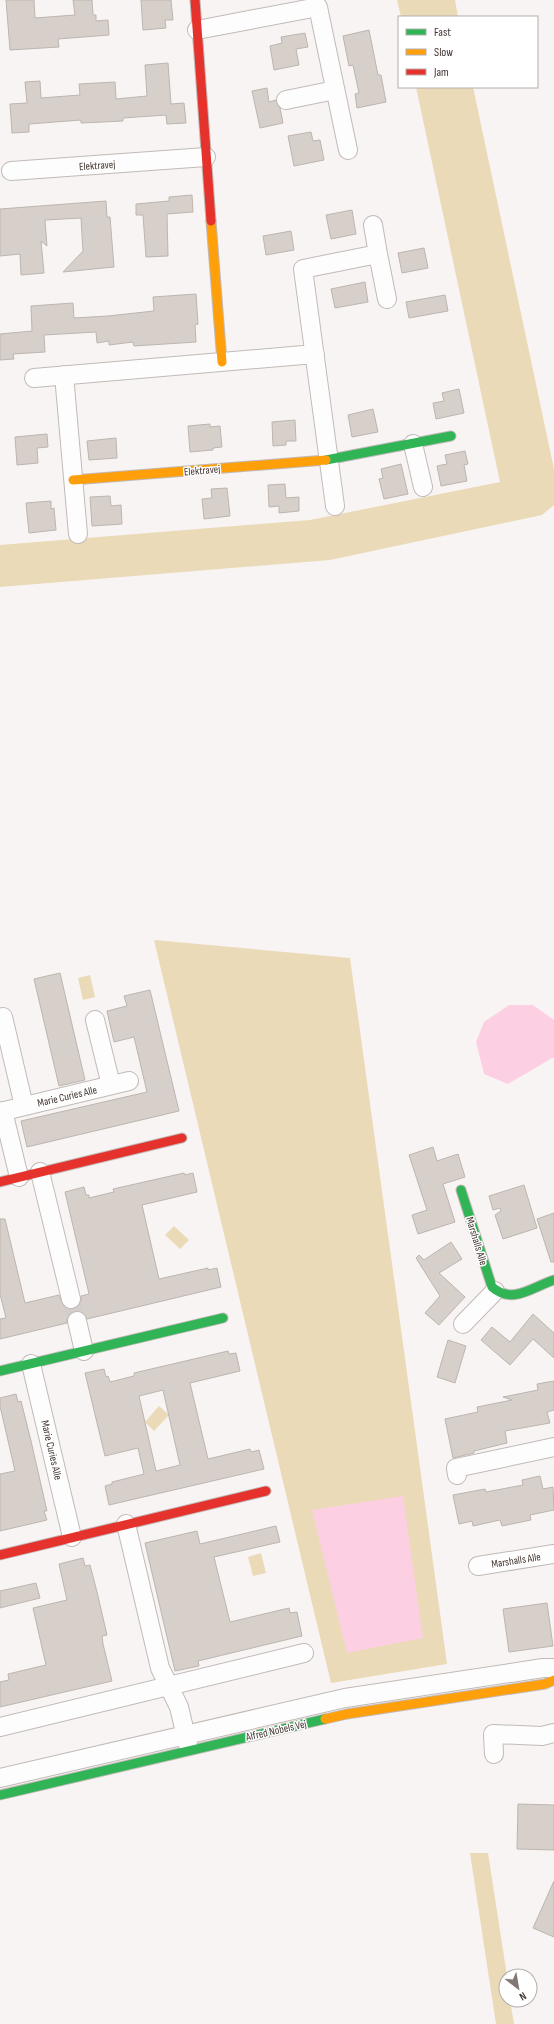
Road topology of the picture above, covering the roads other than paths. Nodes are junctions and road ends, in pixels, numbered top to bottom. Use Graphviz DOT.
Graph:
graph roads {
  1 [pos="195,0"];
  2 [pos="295,6"];
  3 [pos="197,30"];
  4 [pos="334,90"];
  5 [pos="286,100"];
  6 [pos="348,150"];
  7 [pos="206,157"];
  8 [pos="12,171"];
  9 [pos="373,225"];
  10 [pos="378,254"];
  11 [pos="387,299"];
  12 [pos="315,354"];
  13 [pos="222,362"];
  14 [pos="64,375"];
  15 [pos="34,378"];
  16 [pos="451,436"];
  17 [pos="413,444"];
  18 [pos="330,460"];
  19 [pos="73,480"];
  20 [pos="423,487"];
  21 [pos="335,506"];
  22 [pos="78,534"];
  23 [pos="3,1017"];
  24 [pos="95,1020"];
  25 [pos="129,1081"];
  26 [pos="111,1086"];
  27 [pos="24,1106"];
  28 [pos="1,1111"];
  29 [pos="182,1138"];
  30 [pos="40,1172"];
  31 [pos="19,1177"];
  32 [pos="0,1182"];
  33 [pos="462,1190"];
  34 [pos="554,1280"];
  35 [pos="495,1290"];
  36 [pos="71,1299"];
  37 [pos="223,1318"];
  38 [pos="77,1321"];
  39 [pos="463,1324"];
  40 [pos="84,1351"];
  41 [pos="31,1364"];
  42 [pos="0,1371"];
  43 [pos="554,1447"];
  44 [pos="457,1471"];
  45 [pos="266,1491"];
  46 [pos="126,1524"];
  47 [pos="72,1537"];
  48 [pos="554,1554"];
  49 [pos="0,1555"];
  50 [pos="478,1566"];
  51 [pos="304,1653"];
  52 [pos="554,1668"];
  53 [pos="554,1680"];
  54 [pos="168,1686"];
  55 [pos="0,1727"];
  56 [pos="554,1732"];
  57 [pos="187,1742"];
  58 [pos="494,1754"];
  59 [pos="0,1778"];
  60 [pos="0,1795"];
  1 -- 3 [label="street"];
  2 -- 3 [label="street"];
  2 -- 4 [label="street"];
  3 -- 7 [label="street"];
  4 -- 5 [label="street"];
  4 -- 6 [label="street"];
  7 -- 8 [label="street, Elektravej"];
  7 -- 13 [label="street"];
  9 -- 10 [label="street"];
  10 -- 11 [label="street"];
  10 -- 12 [label="street"];
  12 -- 13 [label="street"];
  12 -- 18 [label="street"];
  13 -- 14 [label="street"];
  14 -- 15 [label="street"];
  14 -- 19 [label="street"];
  16 -- 17 [label="street, Elektravej"];
  17 -- 18 [label="street, Elektravej"];
  17 -- 20 [label="street"];
  18 -- 19 [label="street, Elektravej"];
  18 -- 21 [label="street"];
  19 -- 22 [label="street"];
  23 -- 27 [label="street, Marie Curies Alle"];
  24 -- 26 [label="street, Marie Curies Alle"];
  25 -- 26 [label="street, Marie Curies Alle"];
  26 -- 27 [label="street, Marie Curies Alle"];
  27 -- 28 [label="street, Marie Curies Alle"];
  28 -- 31 [label="street, Marie Curies Alle"];
  29 -- 30 [label="street"];
  30 -- 31 [label="street"];
  30 -- 36 [label="street"];
  31 -- 32 [label="street"];
  33 -- 35 [label="street, Marshalls Alle"];
  34 -- 35 [label="street"];
  35 -- 39 [label="street"];
  37 -- 40 [label="street"];
  38 -- 40 [label="street"];
  40 -- 41 [label="street"];
  41 -- 42 [label="street"];
  41 -- 47 [label="street, Marie Curies Alle"];
  43 -- 44 [label="street"];
  45 -- 46 [label="street"];
  46 -- 47 [label="street"];
  46 -- 54 [label="street"];
  47 -- 49 [label="street"];
  48 -- 50 [label="street, Marshalls Alle"];
  51 -- 54 [label="street"];
  52 -- 57 [label="street, Alfred Nobels Vej"];
  53 -- 57 [label="street, Alfred Nobels Vej"];
  54 -- 55 [label="street"];
  54 -- 57 [label="street"];
  56 -- 58 [label="street"];
  57 -- 59 [label="street, Alfred Nobels Vej"];
  57 -- 60 [label="street, Alfred Nobels Vej"];
}
